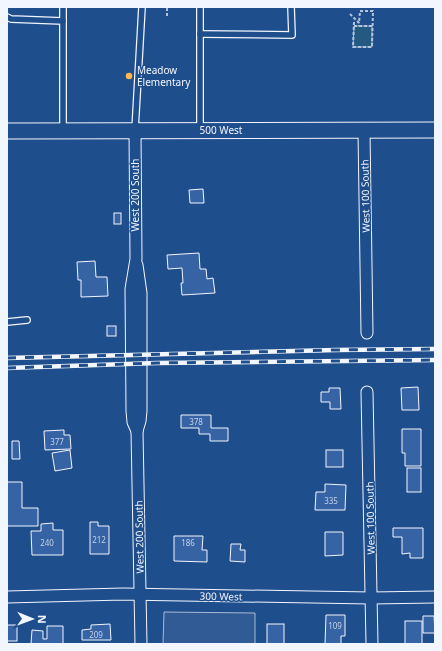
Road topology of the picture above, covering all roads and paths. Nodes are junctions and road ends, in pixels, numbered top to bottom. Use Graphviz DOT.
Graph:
graph roads {
  1 [pos="63,7"];
  2 [pos="142,7"];
  3 [pos="167,7"];
  4 [pos="200,7"];
  5 [pos="291,7"];
  6 [pos="350,14"];
  7 [pos="167,16"];
  8 [pos="7,17"];
  9 [pos="63,21"];
  10 [pos="354,22"];
  11 [pos="359,22"];
  12 [pos="354,26"];
  13 [pos="360,26"];
  14 [pos="372,26"];
  15 [pos="200,34"];
  16 [pos="200,130"];
  17 [pos="435,130"];
  18 [pos="7,131"];
  19 [pos="63,131"];
  20 [pos="135,131"];
  21 [pos="364,131"];
  22 [pos="27,320"];
  23 [pos="7,322"];
  24 [pos="367,333"];
  25 [pos="367,392"];
  26 [pos="139,594"];
  27 [pos="7,597"];
  28 [pos="435,597"];
  29 [pos="371,598"];
  30 [pos="141,644"];
  31 [pos="372,644"];
  1 -- 9 [label="lane"];
  2 -- 20 [label="lane"];
  3 -- 7 [label="path"];
  4 -- 15 [label="lane"];
  5 -- 15 [label="lane"];
  6 -- 11 [label="path"];
  8 -- 9 [label="lane"];
  9 -- 19 [label="lane"];
  10 -- 12 [label="path"];
  11 -- 13 [label="path"];
  11 -- 14 [label="path"];
  12 -- 13 [label="path"];
  12 -- 14 [label="path"];
  13 -- 14 [label="path"];
  15 -- 16 [label="lane"];
  16 -- 20 [label="street, 500 West"];
  16 -- 21 [label="street, 500 West"];
  17 -- 21 [label="street, 500 West"];
  18 -- 19 [label="street, 500 West"];
  19 -- 20 [label="street, 500 West"];
  20 -- 26 [label="street, West 200 South"];
  21 -- 24 [label="street, West 100 South"];
  22 -- 23 [label="lane"];
  25 -- 29 [label="street, West 100 South"];
  26 -- 27 [label="street, 300 West"];
  26 -- 29 [label="street, 300 West"];
  26 -- 30 [label="street, West 200 South"];
  28 -- 29 [label="street, 300 West"];
  29 -- 31 [label="street, West 100 South"];
}
